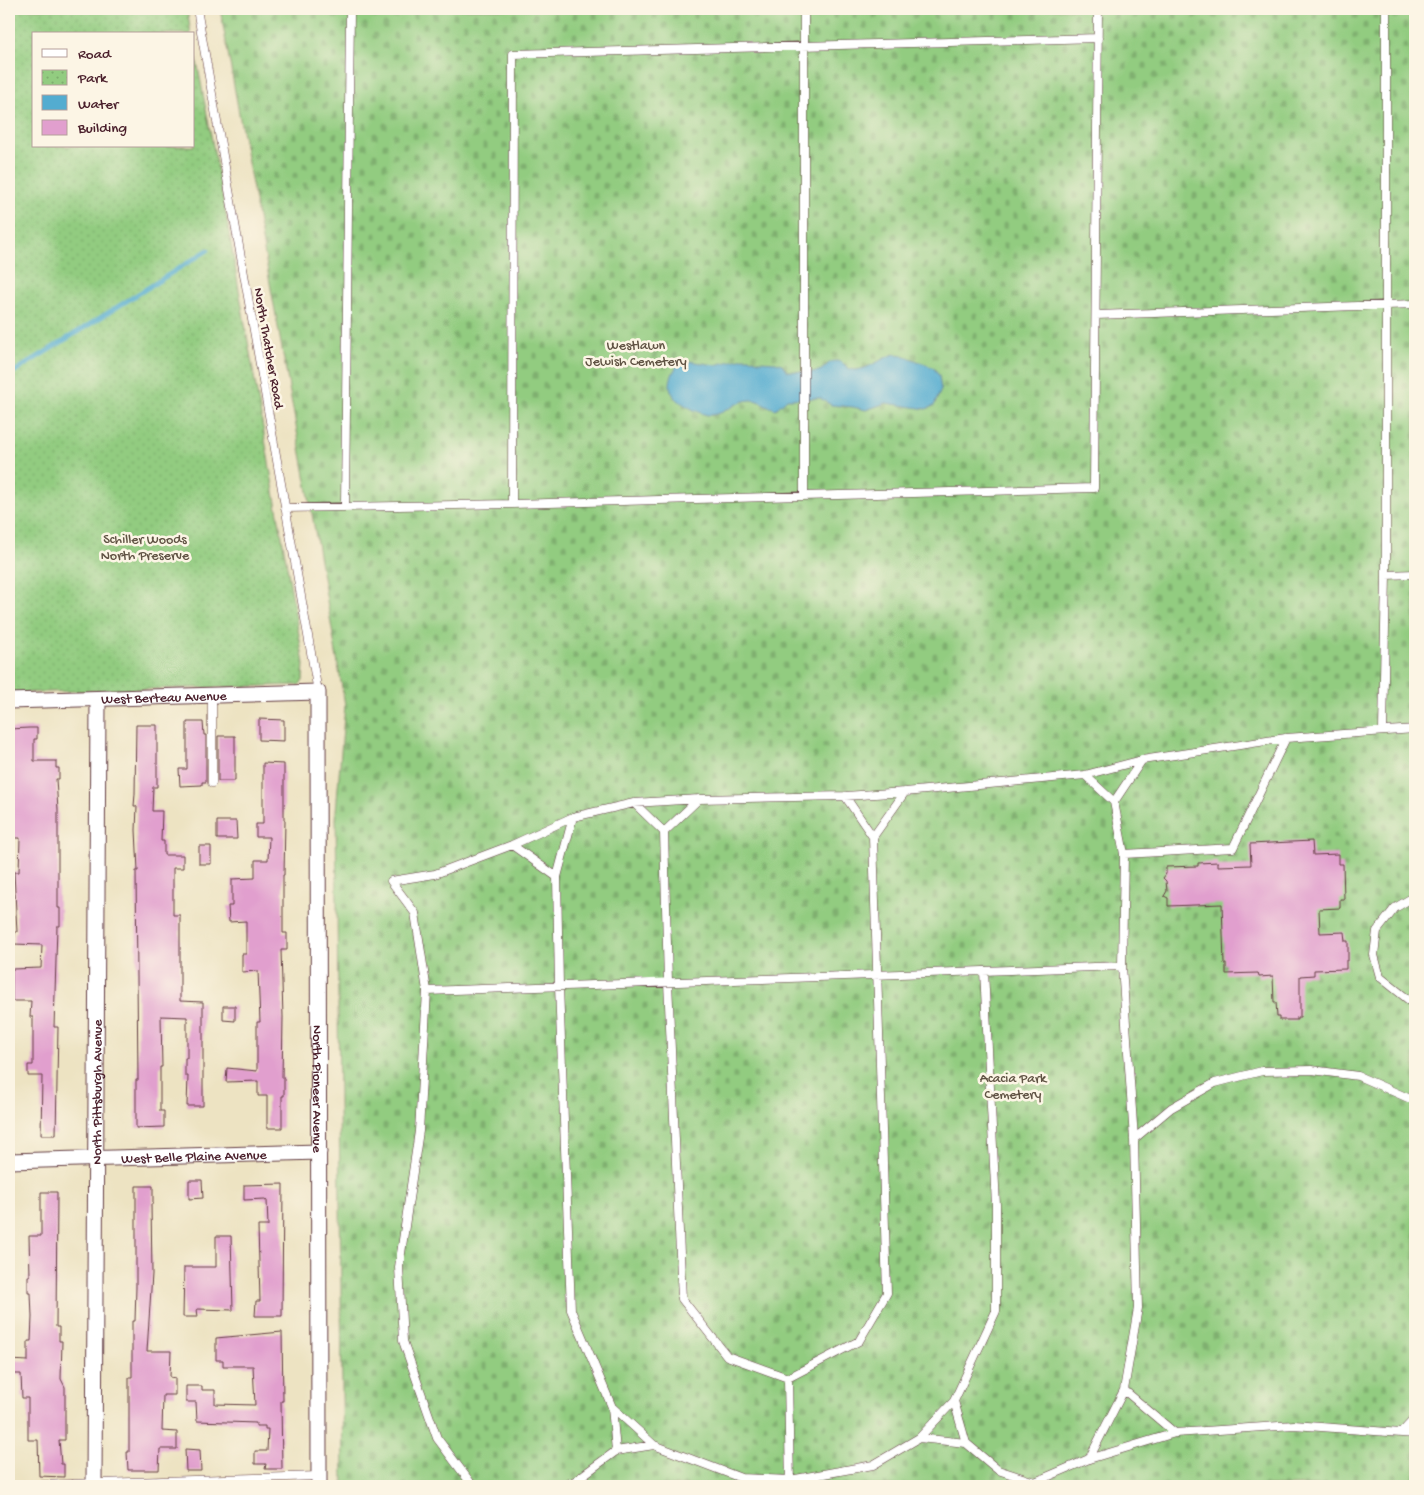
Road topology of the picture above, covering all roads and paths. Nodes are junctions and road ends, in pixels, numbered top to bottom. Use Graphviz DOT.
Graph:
graph roads {
  1 [pos="197,9"];
  2 [pos="350,9"];
  3 [pos="804,9"];
  4 [pos="1098,9"];
  5 [pos="1386,9"];
  6 [pos="1098,38"];
  7 [pos="804,46"];
  8 [pos="1415,304"];
  9 [pos="1385,305"];
  10 [pos="1096,315"];
  11 [pos="804,496"];
  12 [pos="512,504"];
  13 [pos="345,507"];
  14 [pos="285,508"];
  15 [pos="1415,574"];
  16 [pos="1386,575"];
  17 [pos="318,692"];
  18 [pos="212,696"];
  19 [pos="98,699"];
  20 [pos="9,701"];
  21 [pos="1415,729"];
  22 [pos="1383,730"];
  23 [pos="1286,738"];
  24 [pos="1142,760"];
  25 [pos="1085,775"];
  26 [pos="212,783"];
  27 [pos="905,792"];
  28 [pos="845,796"];
  29 [pos="699,799"];
  30 [pos="1114,802"];
  31 [pos="634,803"];
  32 [pos="573,817"];
  33 [pos="664,832"];
  34 [pos="873,837"];
  35 [pos="512,845"];
  36 [pos="1124,854"];
  37 [pos="557,877"];
  38 [pos="1415,896"];
  39 [pos="1122,966"];
  40 [pos="984,971"];
  41 [pos="877,974"];
  42 [pos="668,982"];
  43 [pos="559,986"];
  44 [pos="427,991"];
  45 [pos="1415,1005"];
  46 [pos="1415,1101"];
  47 [pos="1134,1139"];
  48 [pos="319,1152"];
  49 [pos="96,1159"];
  50 [pos="9,1161"];
  51 [pos="788,1378"];
  52 [pos="1124,1390"];
  53 [pos="954,1401"];
  54 [pos="612,1407"];
  55 [pos="1415,1418"];
  56 [pos="1403,1432"];
  57 [pos="1175,1433"];
  58 [pos="1415,1434"];
  59 [pos="918,1438"];
  60 [pos="966,1443"];
  61 [pos="654,1445"];
  62 [pos="616,1451"];
  63 [pos="1088,1459"];
  64 [pos="319,1481"];
  65 [pos="790,1483"];
  66 [pos="94,1484"];
  67 [pos="9,1486"];
  68 [pos="472,1486"];
  69 [pos="562,1486"];
  1 -- 14 [label="lane, North Thatcher Road"];
  2 -- 13 [label="lane"];
  3 -- 7 [label="lane"];
  4 -- 6 [label="lane"];
  5 -- 9 [label="lane"];
  6 -- 7 [label="lane"];
  6 -- 10 [label="lane"];
  7 -- 11 [label="lane"];
  7 -- 12 [label="lane"];
  8 -- 9 [label="lane"];
  9 -- 10 [label="lane"];
  9 -- 16 [label="lane"];
  10 -- 11 [label="lane"];
  11 -- 12 [label="lane"];
  12 -- 13 [label="lane"];
  13 -- 14 [label="lane"];
  14 -- 17 [label="lane, North Thatcher Road"];
  15 -- 16 [label="lane"];
  16 -- 22 [label="lane"];
  17 -- 18 [label="street, West Berteau Avenue"];
  17 -- 48 [label="street, North Pioneer Avenue"];
  18 -- 19 [label="street, West Berteau Avenue"];
  18 -- 26 [label="lane"];
  19 -- 20 [label="street, West Berteau Avenue"];
  19 -- 49 [label="street, North Pittsburgh Avenue"];
  21 -- 22 [label="lane"];
  22 -- 23 [label="lane"];
  23 -- 24 [label="lane"];
  23 -- 36 [label="lane"];
  24 -- 25 [label="lane"];
  24 -- 30 [label="lane"];
  25 -- 27 [label="lane"];
  25 -- 30 [label="lane"];
  27 -- 28 [label="lane"];
  27 -- 34 [label="lane"];
  28 -- 29 [label="lane"];
  28 -- 34 [label="lane"];
  29 -- 31 [label="lane"];
  29 -- 33 [label="lane"];
  30 -- 36 [label="lane"];
  31 -- 32 [label="lane"];
  31 -- 33 [label="lane"];
  32 -- 35 [label="lane"];
  32 -- 37 [label="lane"];
  33 -- 42 [label="lane"];
  34 -- 41 [label="lane"];
  35 -- 37 [label="lane"];
  35 -- 44 [label="lane"];
  36 -- 39 [label="lane"];
  37 -- 43 [label="lane"];
  38 -- 45 [label="lane"];
  39 -- 40 [label="lane"];
  39 -- 47 [label="lane"];
  40 -- 41 [label="lane"];
  40 -- 53 [label="lane"];
  41 -- 42 [label="lane"];
  41 -- 51 [label="lane"];
  42 -- 43 [label="lane"];
  42 -- 51 [label="lane"];
  43 -- 44 [label="lane"];
  43 -- 54 [label="lane"];
  44 -- 68 [label="lane"];
  46 -- 47 [label="lane"];
  47 -- 52 [label="lane"];
  48 -- 49 [label="street, West Belle Plaine Avenue"];
  48 -- 64 [label="street, North Pioneer Avenue"];
  49 -- 50 [label="street, West Belle Plaine Avenue"];
  49 -- 66 [label="street, North Pittsburgh Avenue"];
  51 -- 65 [label="lane"];
  52 -- 57 [label="lane"];
  52 -- 63 [label="lane"];
  53 -- 59 [label="lane"];
  53 -- 60 [label="lane"];
  54 -- 61 [label="lane"];
  54 -- 62 [label="lane"];
  55 -- 56 [label="lane"];
  56 -- 57 [label="lane"];
  56 -- 58 [label="lane"];
  57 -- 63 [label="lane"];
  59 -- 60 [label="lane"];
  59 -- 65 [label="lane"];
  60 -- 63 [label="lane"];
  61 -- 62 [label="lane"];
  61 -- 65 [label="lane"];
  62 -- 69 [label="lane"];
  64 -- 66 [label="lane"];
  66 -- 67 [label="lane"];
}
